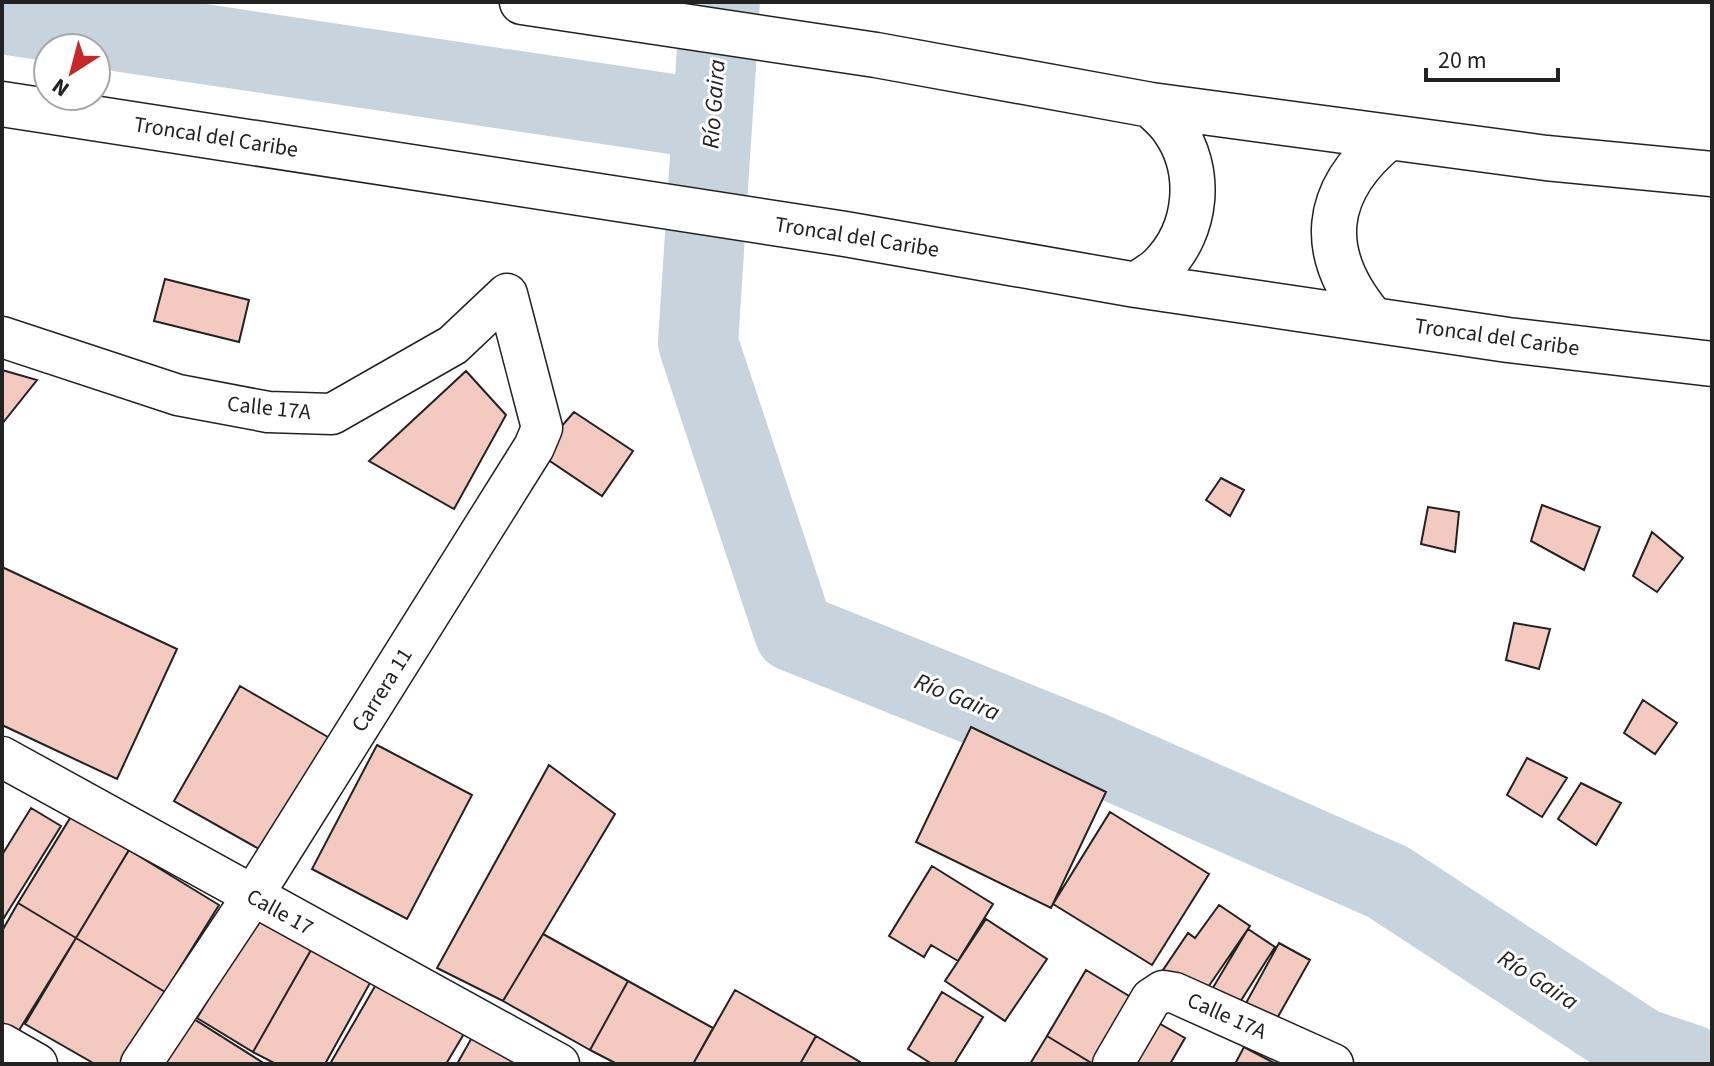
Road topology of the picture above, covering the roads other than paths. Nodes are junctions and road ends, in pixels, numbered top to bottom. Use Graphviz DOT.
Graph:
graph roads {
  1 [pos="527,3"];
  2 [pos="2,104"];
  3 [pos="1151,105"];
  4 [pos="1389,137"];
  5 [pos="1712,174"];
  6 [pos="1136,285"];
  7 [pos="507,294"];
  8 [pos="1372,319"];
  9 [pos="2,337"];
  10 [pos="1709,364"];
  11 [pos="2,757"];
  12 [pos="252,897"];
  13 [pos="2,1044"];
  14 [pos="37,1064"];
  15 [pos="141,1064"];
  16 [pos="559,1064"];
  17 [pos="1113,1064"];
  18 [pos="1333,1064"];
  1 -- 3 [label="highway"];
  2 -- 6 [label="highway, Troncal del Caribe"];
  3 -- 4 [label="highway"];
  3 -- 6 [label="highway"];
  4 -- 5 [label="highway"];
  4 -- 8 [label="highway"];
  6 -- 8 [label="highway, Troncal del Caribe"];
  7 -- 9 [label="street, Calle 17A"];
  7 -- 12 [label="street, Carrera 11"];
  8 -- 10 [label="highway, Troncal del Caribe"];
  11 -- 12 [label="street, Calle 17"];
  12 -- 15 [label="street, Carrera 11"];
  12 -- 16 [label="street, Calle 17"];
  13 -- 14 [label="street"];
  17 -- 18 [label="street, Calle 17A"];
}
